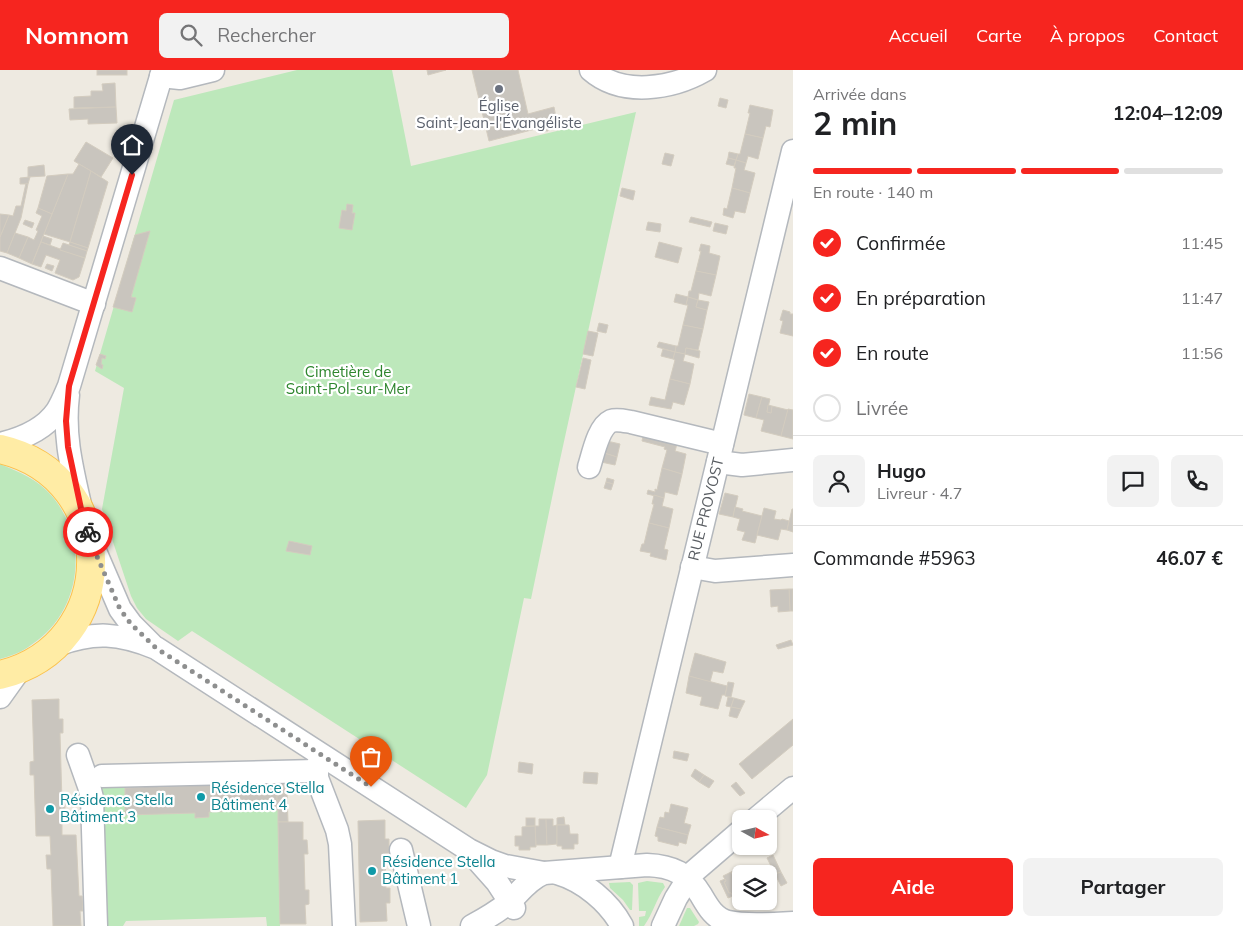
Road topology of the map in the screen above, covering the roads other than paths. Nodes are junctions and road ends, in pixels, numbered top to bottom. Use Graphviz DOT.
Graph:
graph roads {
  1 [pos="213,70"];
  2 [pos="591,70"];
  3 [pos="705,70"];
  4 [pos="162,73"];
  5 [pos="793,154"];
  6 [pos="0,268"];
  7 [pos="94,304"];
  8 [pos="69,386"];
  9 [pos="0,444"];
  10 [pos="0,449"];
  11 [pos="720,453"];
  12 [pos="793,460"];
  13 [pos="589,467"];
  14 [pos="86,528"];
  15 [pos="793,565"];
  16 [pos="692,567"];
  17 [pos="57,645"];
  18 [pos="156,648"];
  19 [pos="10,672"];
  20 [pos="0,697"];
  21 [pos="78,755"];
  22 [pos="319,763"];
  23 [pos="102,776"];
  24 [pos="793,788"];
  25 [pos="767,810"];
  26 [pos="732,839"];
  27 [pos="401,850"];
  28 [pos="469,850"];
  29 [pos="620,867"];
  30 [pos="485,868"];
  31 [pos="546,873"];
  32 [pos="688,878"];
  33 [pos="515,906"];
  34 [pos="793,923"];
  35 [pos="476,924"];
  36 [pos="729,924"];
  37 [pos="96,926"];
  38 [pos="344,926"];
  39 [pos="420,926"];
  40 [pos="622,926"];
  41 [pos="663,926"];
  1 -- 4 [label="street"];
  2 -- 3 [label="street"];
  4 -- 7 [label="street"];
  5 -- 11 [label="street, RUE PROVOST"];
  6 -- 7 [label="street"];
  7 -- 8 [label="street"];
  8 -- 9 [label="street"];
  8 -- 14 [label="street"];
  10 -- 14 [label="main road"];
  11 -- 12 [label="street"];
  11 -- 13 [label="street"];
  11 -- 16 [label="street, RUE PROVOST"];
  14 -- 17 [label="main road"];
  14 -- 18 [label="street"];
  15 -- 16 [label="street"];
  16 -- 29 [label="street, RUE PROVOST"];
  17 -- 18 [label="street"];
  17 -- 19 [label="main road"];
  18 -- 22 [label="street"];
  19 -- 20 [label="street"];
  21 -- 37 [label="street"];
  22 -- 23 [label="street"];
  22 -- 28 [label="street"];
  22 -- 38 [label="street"];
  24 -- 25 [label="street"];
  26 -- 32 [label="street"];
  27 -- 39 [label="street"];
  28 -- 30 [label="street"];
  28 -- 31 [label="street"];
  29 -- 31 [label="street"];
  29 -- 32 [label="street"];
  30 -- 33 [label="street"];
  30 -- 35 [label="street"];
  31 -- 33 [label="street"];
  31 -- 40 [label="street"];
  32 -- 36 [label="street"];
  32 -- 41 [label="street"];
  33 -- 35 [label="street"];
  34 -- 36 [label="street"];
}
